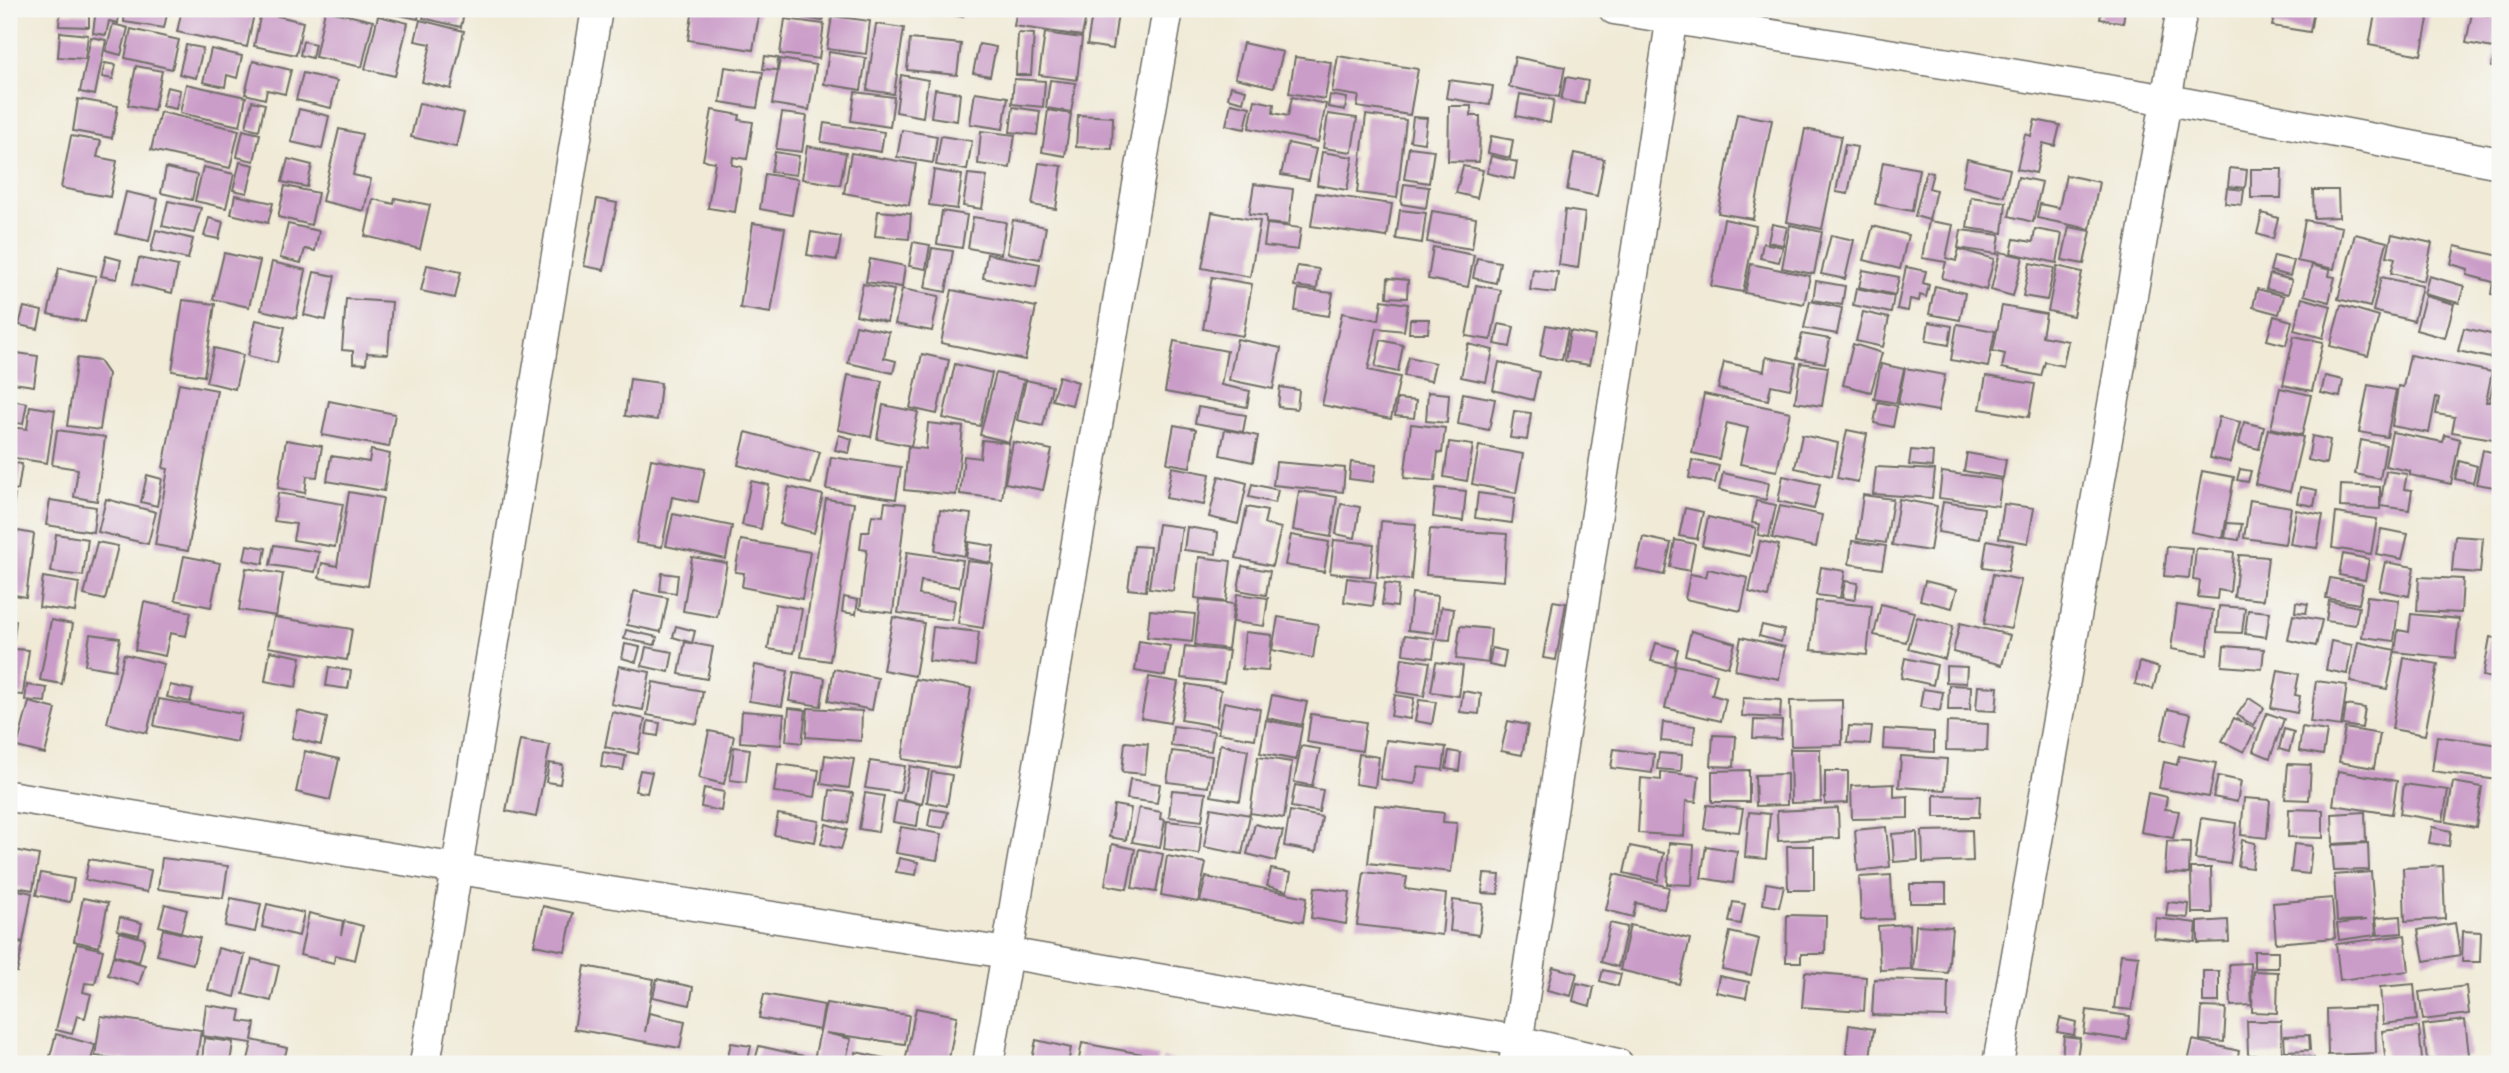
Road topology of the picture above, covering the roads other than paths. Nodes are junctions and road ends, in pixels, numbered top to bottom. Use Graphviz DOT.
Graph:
graph roads {
  1 [pos="597,9"];
  2 [pos="1168,9"];
  3 [pos="1614,9"];
  4 [pos="2182,9"];
  5 [pos="1672,14"];
  6 [pos="2168,100"];
  7 [pos="2500,163"];
  8 [pos="9,796"];
  9 [pos="458,869"];
  10 [pos="1007,953"];
  11 [pos="1516,1053"];
  12 [pos="425,1064"];
  13 [pos="988,1064"];
  14 [pos="1618,1064"];
  15 [pos="1998,1064"];
  1 -- 9 [label="street"];
  2 -- 10 [label="street"];
  3 -- 5 [label="street"];
  4 -- 6 [label="street"];
  5 -- 6 [label="street"];
  5 -- 11 [label="street"];
  6 -- 7 [label="street"];
  6 -- 15 [label="street"];
  8 -- 9 [label="street"];
  9 -- 10 [label="street"];
  9 -- 12 [label="street"];
  10 -- 11 [label="street"];
  10 -- 13 [label="street"];
  11 -- 14 [label="street"];
}
